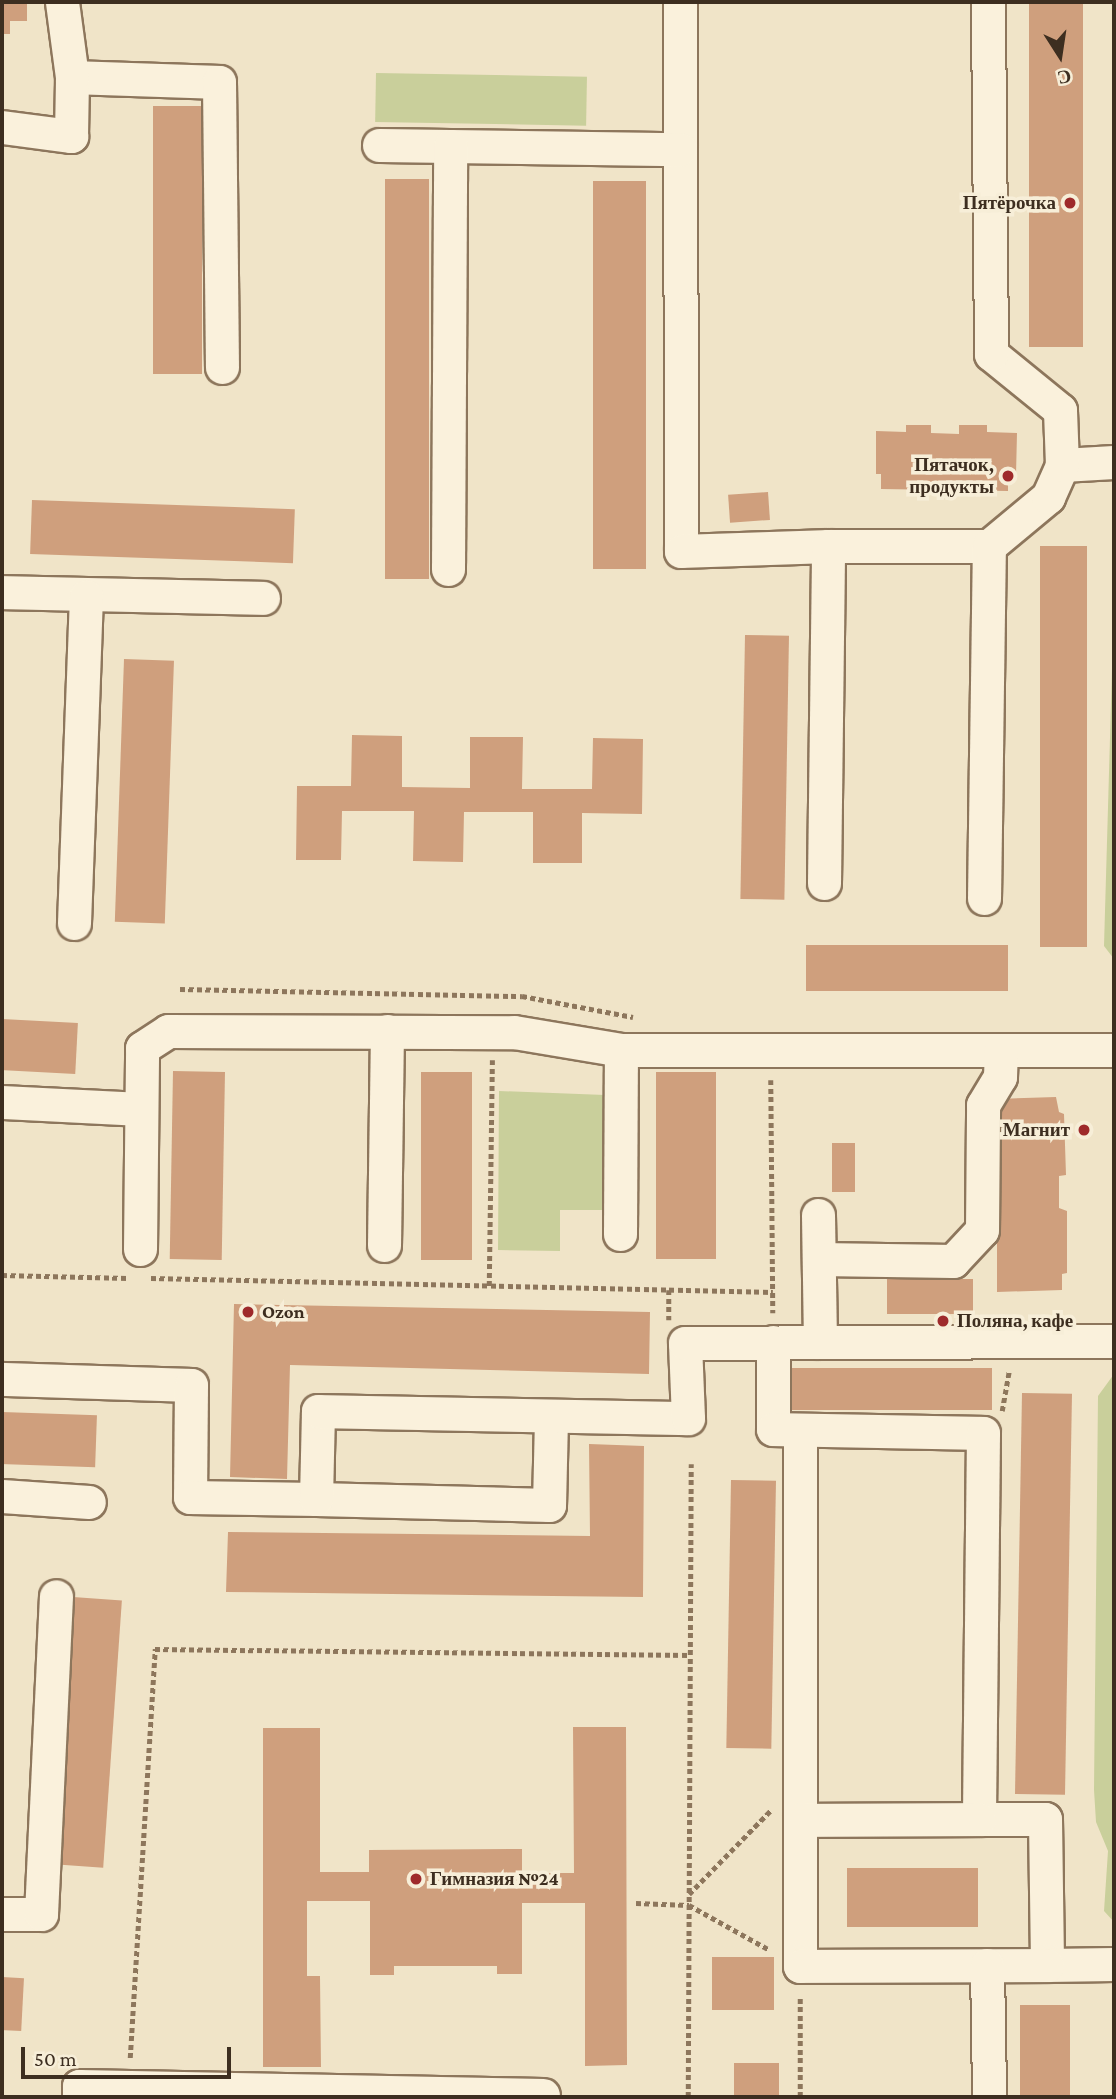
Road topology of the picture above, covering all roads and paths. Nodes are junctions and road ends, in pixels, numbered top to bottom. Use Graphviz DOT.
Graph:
graph roads {
  1 [pos="62,2"];
  2 [pos="680,2"];
  3 [pos="988,2"];
  4 [pos="72,77"];
  5 [pos="2,127"];
  6 [pos="379,145"];
  7 [pos="450,146"];
  8 [pos="680,149"];
  9 [pos="222,367"];
  10 [pos="1114,462"];
  11 [pos="1062,465"];
  12 [pos="828,546"];
  13 [pos="989,546"];
  14 [pos="448,569"];
  15 [pos="2,592"];
  16 [pos="86,596"];
  17 [pos="263,598"];
  18 [pos="824,883"];
  19 [pos="984,898"];
  20 [pos="74,923"];
  21 [pos="387,1031"];
  22 [pos="1001,1049"];
  23 [pos="621,1050"];
  24 [pos="771,1050"];
  25 [pos="1114,1050"];
  26 [pos="479,1056"];
  27 [pos="2,1102"];
  28 [pos="140,1109"];
  29 [pos="818,1215"];
  30 [pos="620,1234"];
  31 [pos="384,1245"];
  32 [pos="140,1249"];
  33 [pos="819,1259"];
  34 [pos="2,1275"];
  35 [pos="489,1286"];
  36 [pos="773,1292"];
  37 [pos="1013,1341"];
  38 [pos="1114,1341"];
  39 [pos="773,1342"];
  40 [pos="820,1342"];
  41 [pos="2,1379"];
  42 [pos="551,1418"];
  43 [pos="800,1431"];
  44 [pos="983,1433"];
  45 [pos="691,1464"];
  46 [pos="2,1496"];
  47 [pos="316,1499"];
  48 [pos="89,1502"];
  49 [pos="56,1596"];
  50 [pos="690,1655"];
  51 [pos="800,1779"];
  52 [pos="979,1819"];
  53 [pos="800,1820"];
  54 [pos="689,1895"];
  55 [pos="636,1903"];
  56 [pos="689,1905"];
  57 [pos="2,1914"];
  58 [pos="1114,1964"];
  59 [pos="987,1965"];
  60 [pos="1047,1965"];
  61 [pos="800,1966"];
  62 [pos="128,2087"];
  63 [pos="543,2095"];
  64 [pos="79,2097"];
  65 [pos="688,2097"];
  66 [pos="800,2097"];
  67 [pos="989,2097"];
  1 -- 4 [label="lane"];
  2 -- 8 [label="lane"];
  3 -- 11 [label="lane"];
  4 -- 5 [label="lane"];
  4 -- 9 [label="lane"];
  6 -- 7 [label="lane"];
  7 -- 8 [label="lane"];
  7 -- 14 [label="lane"];
  8 -- 12 [label="lane"];
  10 -- 11 [label="lane"];
  11 -- 13 [label="lane"];
  12 -- 13 [label="lane"];
  12 -- 18 [label="lane"];
  13 -- 19 [label="lane"];
  15 -- 16 [label="lane"];
  16 -- 17 [label="lane"];
  16 -- 20 [label="lane"];
  21 -- 23 [label="lane"];
  21 -- 28 [label="lane"];
  21 -- 31 [label="lane"];
  22 -- 24 [label="lane"];
  22 -- 25 [label="lane"];
  22 -- 33 [label="lane"];
  23 -- 24 [label="lane"];
  23 -- 30 [label="lane"];
  24 -- 36 [label="path"];
  26 -- 35 [label="path"];
  27 -- 28 [label="lane"];
  28 -- 32 [label="lane"];
  29 -- 33 [label="lane"];
  33 -- 40 [label="lane"];
  34 -- 35 [label="path"];
  35 -- 36 [label="path"];
  36 -- 39 [label="path"];
  37 -- 38 [label="lane"];
  37 -- 40 [label="lane"];
  37 -- 44 [label="path"];
  39 -- 40 [label="lane"];
  39 -- 42 [label="lane"];
  39 -- 43 [label="lane"];
  41 -- 47 [label="lane"];
  42 -- 47 [label="lane"];
  42 -- 47 [label="lane"];
  43 -- 44 [label="lane"];
  43 -- 51 [label="lane"];
  44 -- 52 [label="lane"];
  45 -- 50 [label="path"];
  46 -- 48 [label="lane"];
  49 -- 57 [label="lane"];
  50 -- 54 [label="path"];
  50 -- 62 [label="path"];
  51 -- 53 [label="lane"];
  51 -- 54 [label="path"];
  52 -- 53 [label="lane"];
  52 -- 60 [label="lane"];
  53 -- 61 [label="lane"];
  54 -- 56 [label="path"];
  55 -- 56 [label="path"];
  56 -- 61 [label="path"];
  56 -- 65 [label="path"];
  58 -- 60 [label="lane"];
  59 -- 60 [label="lane"];
  59 -- 61 [label="lane"];
  59 -- 67 [label="lane"];
  61 -- 66 [label="path"];
  62 -- 63 [label="lane"];
  62 -- 64 [label="lane"];
}
